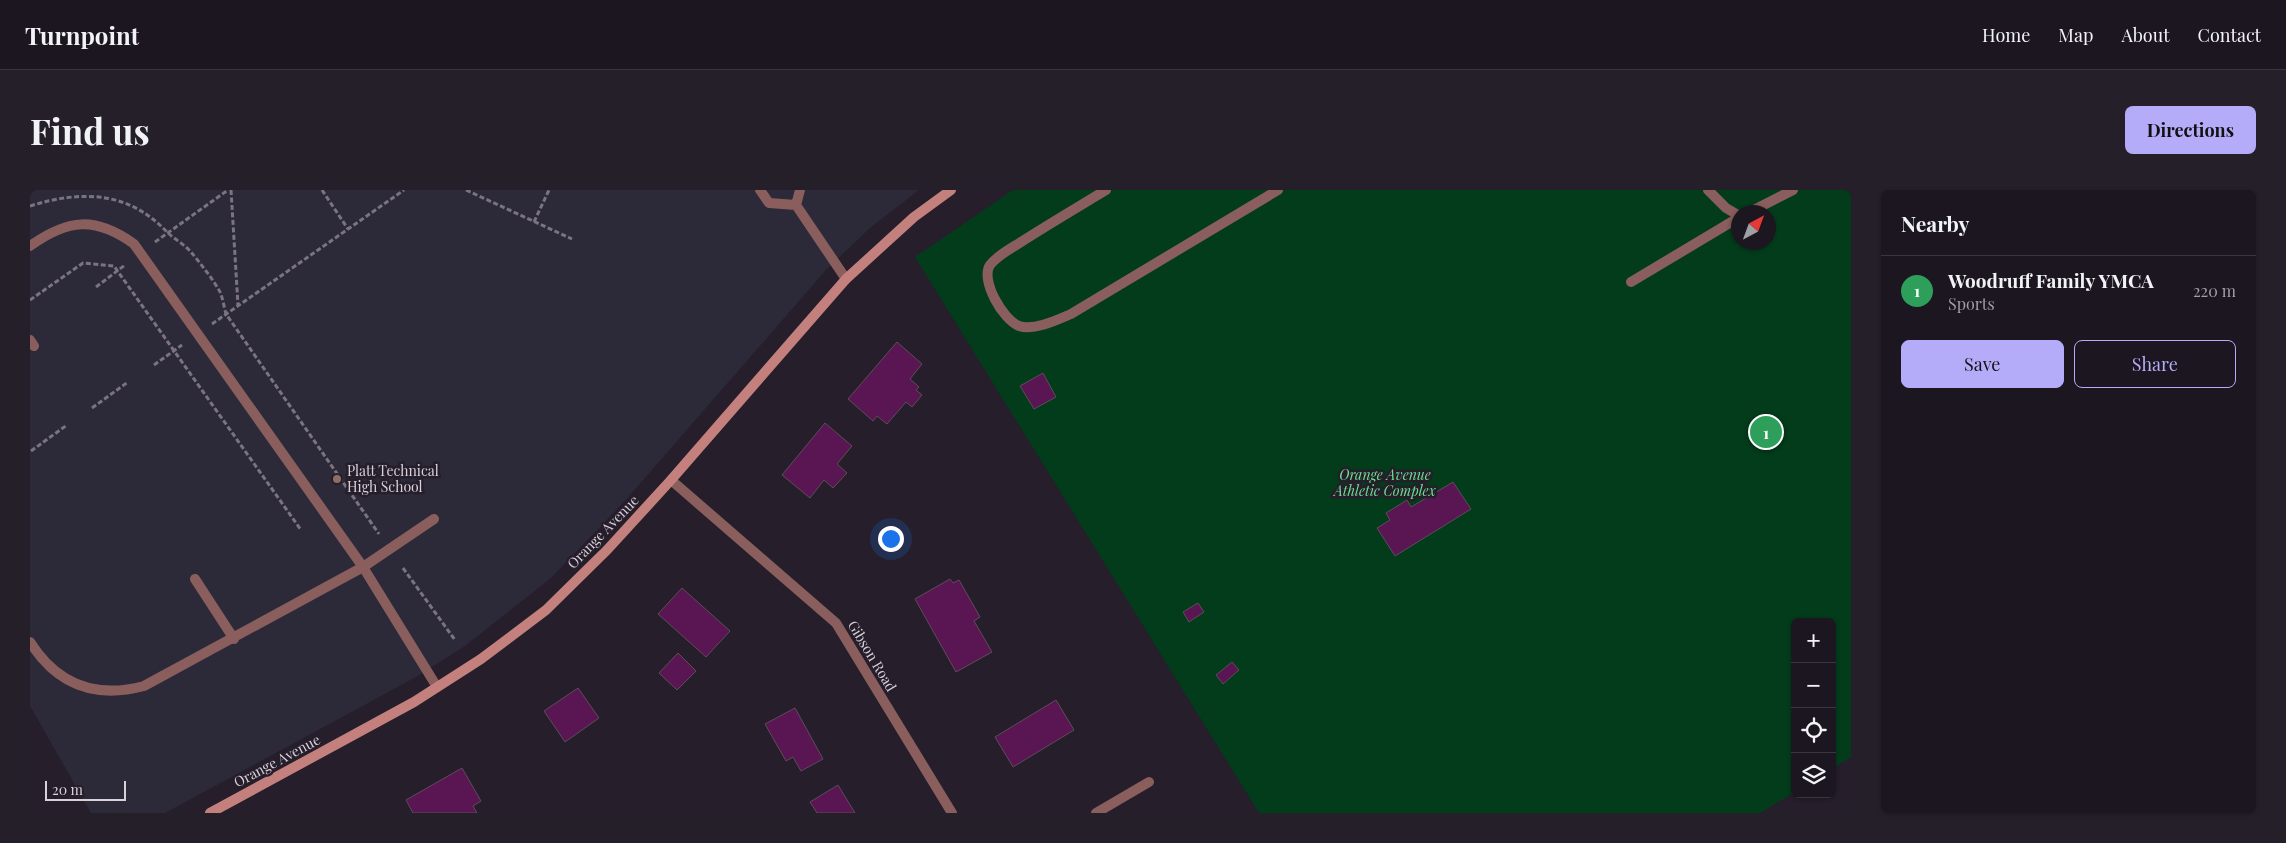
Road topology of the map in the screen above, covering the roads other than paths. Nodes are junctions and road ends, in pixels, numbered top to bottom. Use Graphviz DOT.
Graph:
graph roads {
  1 [pos="760,190"];
  2 [pos="800,190"];
  3 [pos="951,190"];
  4 [pos="1106,190"];
  5 [pos="1278,190"];
  6 [pos="1708,190"];
  7 [pos="1793,190"];
  8 [pos="1764,205"];
  9 [pos="796,206"];
  10 [pos="1731,211"];
  11 [pos="1731,220"];
  12 [pos="30,246"];
  13 [pos="846,279"];
  14 [pos="1632,282"];
  15 [pos="671,480"];
  16 [pos="434,519"];
  17 [pos="363,567"];
  18 [pos="195,580"];
  19 [pos="234,639"];
  20 [pos="30,642"];
  21 [pos="437,687"];
  22 [pos="1150,782"];
  23 [pos="210,813"];
  24 [pos="952,813"];
  25 [pos="1096,813"];
  1 -- 9 [label="street"];
  2 -- 9 [label="street"];
  3 -- 13 [label="main road, Orange Avenue"];
  4 -- 5 [label="street"];
  6 -- 10 [label="street"];
  7 -- 8 [label="street"];
  9 -- 13 [label="street"];
  11 -- 14 [label="street"];
  12 -- 17 [label="street"];
  13 -- 15 [label="main road, Orange Avenue"];
  15 -- 21 [label="main road, Orange Avenue"];
  15 -- 24 [label="street, Gibson Road"];
  16 -- 17 [label="street"];
  17 -- 19 [label="street"];
  17 -- 21 [label="street"];
  18 -- 19 [label="street"];
  19 -- 20 [label="street"];
  21 -- 23 [label="main road, Orange Avenue"];
  22 -- 25 [label="street"];
}
